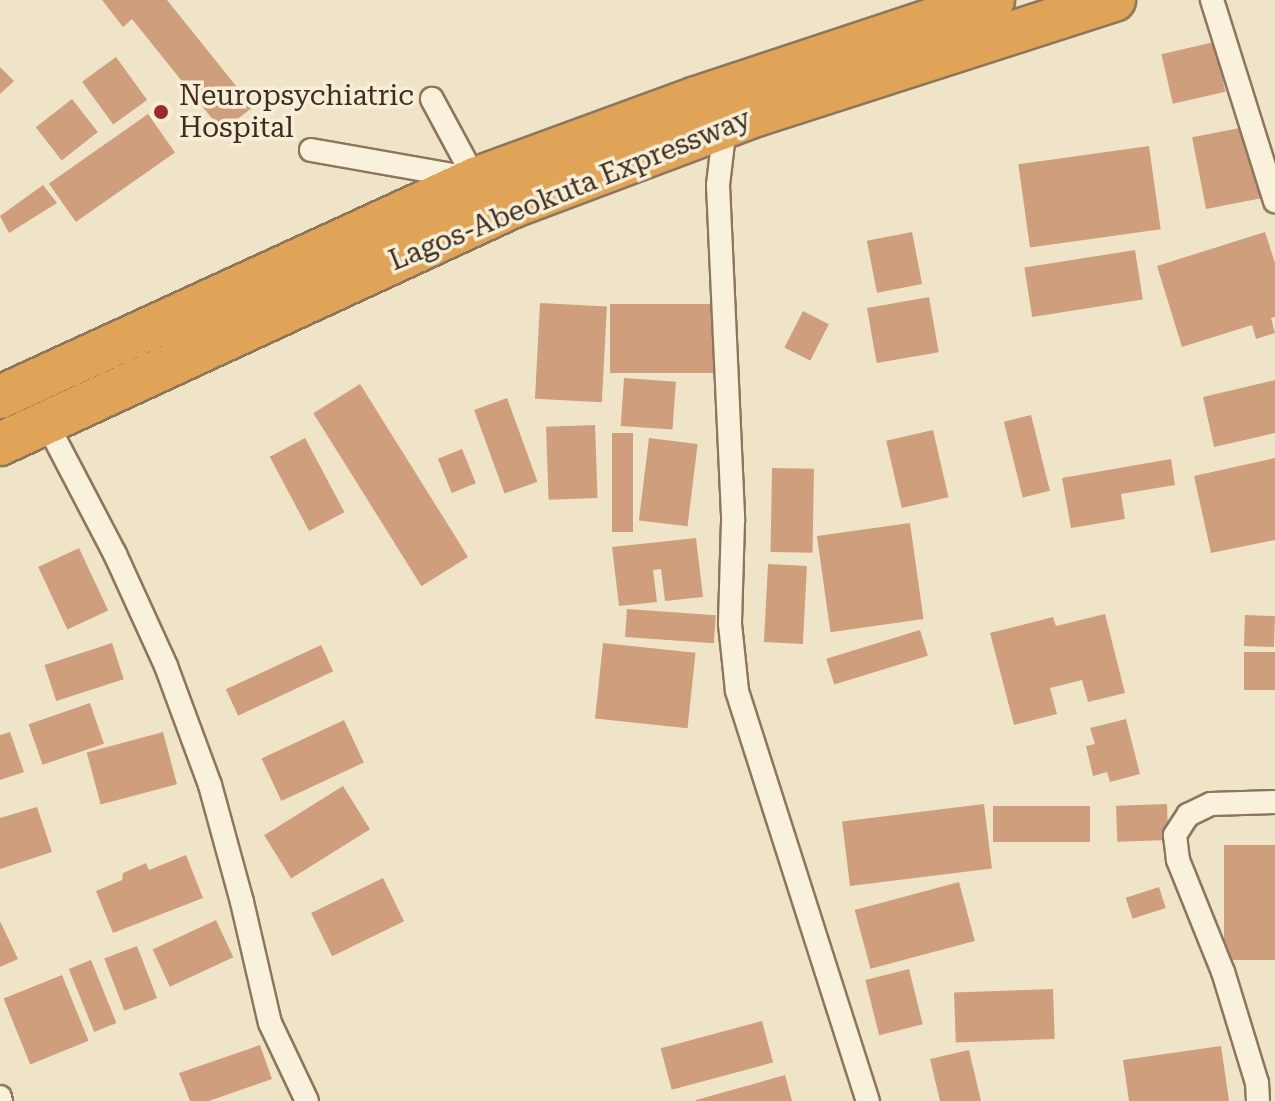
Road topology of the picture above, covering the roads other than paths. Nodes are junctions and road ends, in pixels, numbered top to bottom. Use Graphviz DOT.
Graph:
graph roads {
  1 [pos="993,0"];
  2 [pos="1114,0"];
  3 [pos="1212,0"];
  4 [pos="432,99"];
  5 [pos="725,126"];
  6 [pos="311,150"];
  7 [pos="475,179"];
  8 [pos="1275,201"];
  9 [pos="0,397"];
  10 [pos="46,422"];
  11 [pos="0,444"];
  12 [pos="1275,802"];
  13 [pos="1263,1088"];
  14 [pos="307,1101"];
  15 [pos="868,1101"];
  1 -- 7 [label="highway, Lagos-Abeokuta Expressway"];
  2 -- 5 [label="highway, Lagos-Abeokuta Expressway"];
  3 -- 8 [label="street"];
  4 -- 7 [label="street"];
  5 -- 10 [label="highway, Lagos-Abeokuta Expressway"];
  5 -- 15 [label="street"];
  6 -- 7 [label="street"];
  7 -- 9 [label="highway, Lagos-Abeokuta Expressway"];
  10 -- 11 [label="highway, Lagos-Abeokuta Expressway"];
  10 -- 14 [label="street"];
  12 -- 13 [label="street"];
}
